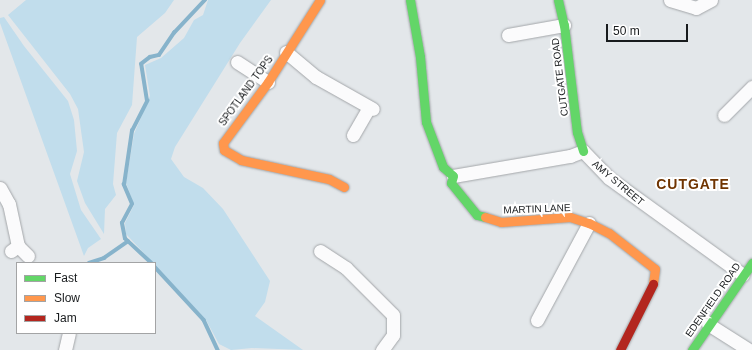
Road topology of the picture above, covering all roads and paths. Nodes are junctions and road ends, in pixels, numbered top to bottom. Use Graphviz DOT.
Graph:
graph roads {
  1 [pos="320,0"];
  2 [pos="410,0"];
  3 [pos="558,0"];
  4 [pos="670,0"];
  5 [pos="711,0"];
  6 [pos="564,25"];
  7 [pos="508,36"];
  8 [pos="286,52"];
  9 [pos="237,62"];
  10 [pos="268,82"];
  11 [pos="752,86"];
  12 [pos="724,115"];
  13 [pos="353,135"];
  14 [pos="583,151"];
  15 [pos="453,176"];
  16 [pos="344,187"];
  17 [pos="0,188"];
  18 [pos="589,223"];
  19 [pos="320,251"];
  20 [pos="28,256"];
  21 [pos="752,263"];
  22 [pos="743,276"];
  23 [pos="537,320"];
  24 [pos="708,324"];
  25 [pos="69,334"];
  26 [pos="65,350"];
  27 [pos="382,350"];
  28 [pos="620,350"];
  29 [pos="692,350"];
  30 [pos="750,350"];
  1 -- 8 [label="street, SPOTLAND TOPS"];
  2 -- 15 [label="street, MARTIN LANE"];
  3 -- 6 [label="street, CUTGATE ROAD"];
  4 -- 5 [label="street"];
  6 -- 7 [label="street"];
  6 -- 14 [label="street, CUTGATE ROAD"];
  8 -- 10 [label="street, SPOTLAND TOPS"];
  8 -- 13 [label="street"];
  9 -- 10 [label="street"];
  10 -- 16 [label="street, SPOTLAND TOPS"];
  11 -- 12 [label="street"];
  14 -- 15 [label="street"];
  14 -- 22 [label="street, AMY STREET"];
  15 -- 18 [label="street, MARTIN LANE"];
  17 -- 20 [label="street"];
  18 -- 23 [label="street"];
  18 -- 28 [label="street, MARTIN LANE"];
  19 -- 27 [label="street"];
  21 -- 22 [label="street, EDENFIELD ROAD"];
  22 -- 24 [label="street, EDENFIELD ROAD"];
  24 -- 29 [label="street, EDENFIELD ROAD"];
  24 -- 30 [label="street"];
  25 -- 26 [label="street"];
}
